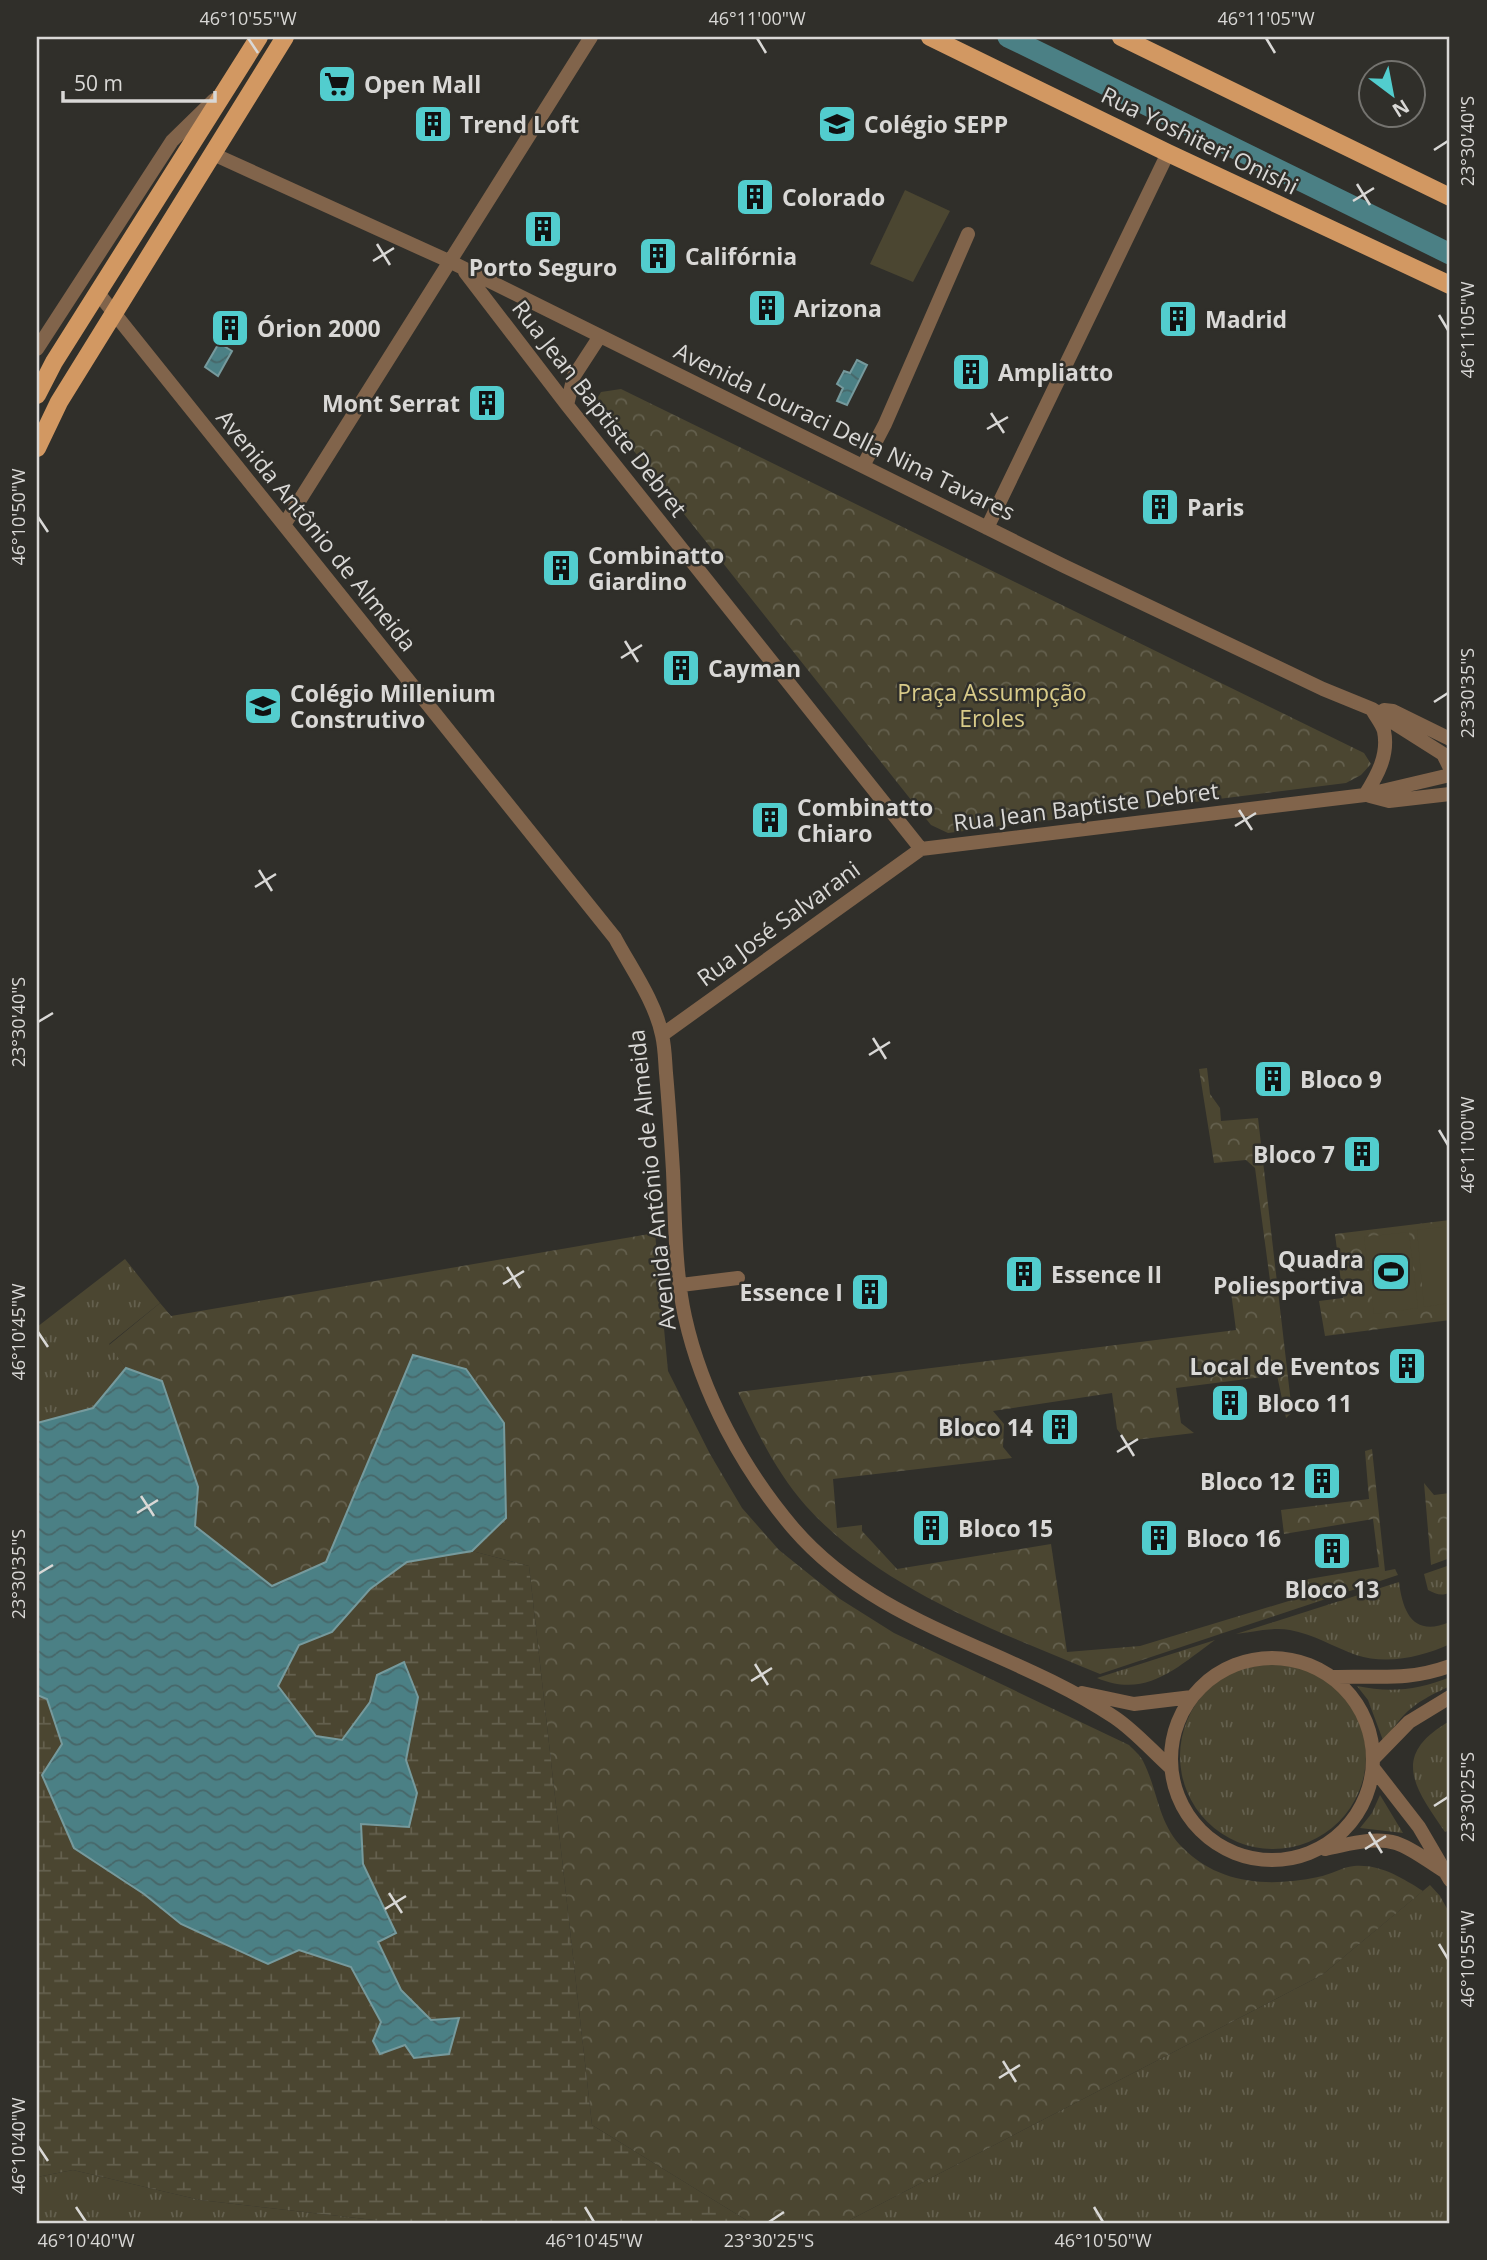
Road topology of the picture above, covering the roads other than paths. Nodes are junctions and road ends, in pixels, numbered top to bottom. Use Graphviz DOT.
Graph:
graph roads {
  1 [pos="259,37"];
  2 [pos="285,37"];
  3 [pos="591,37"];
  4 [pos="930,37"];
  5 [pos="1121,37"];
  6 [pos="227,87"];
  7 [pos="1168,153"];
  8 [pos="213,154"];
  9 [pos="1450,197"];
  10 [pos="968,234"];
  11 [pos="457,265"];
  12 [pos="1450,285"];
  13 [pos="98,293"];
  14 [pos="114,313"];
  15 [pos="600,336"];
  16 [pos="37,349"];
  17 [pos="37,395"];
  18 [pos="566,405"];
  19 [pos="37,448"];
  20 [pos="863,466"];
  21 [pos="284,526"];
  22 [pos="987,528"];
  23 [pos="1372,709"];
  24 [pos="1450,739"];
  25 [pos="1450,768"];
  26 [pos="1450,775"];
  27 [pos="1447,791"];
  28 [pos="1365,795"];
  29 [pos="920,849"];
  30 [pos="662,1035"];
  31 [pos="738,1278"];
  32 [pos="681,1285"];
  33 [pos="1450,1666"];
  34 [pos="1333,1677"];
  35 [pos="1067,1689"];
  36 [pos="1192,1697"];
  37 [pos="1450,1697"];
  38 [pos="1374,1764"];
  39 [pos="1171,1768"];
  40 [pos="1315,1852"];
  41 [pos="1447,1875"];
  1 -- 6 [label="main road"];
  2 -- 8 [label="main road"];
  3 -- 11 [label="street"];
  4 -- 7 [label="main road, Rua Yoshiteri Onishi"];
  5 -- 9 [label="main road"];
  6 -- 13 [label="main road"];
  6 -- 16 [label="street"];
  7 -- 12 [label="main road, Rua Yoshiteri Onishi"];
  7 -- 22 [label="street"];
  8 -- 11 [label="street, Avenida Louraci Della Nina Tavares"];
  8 -- 14 [label="main road"];
  10 -- 20 [label="street"];
  11 -- 15 [label="street, Avenida Louraci Della Nina Tavares"];
  11 -- 18 [label="street, Rua Jean Baptiste Debret"];
  11 -- 21 [label="street"];
  13 -- 14 [label="street, Avenida Antônio de Almeida"];
  13 -- 17 [label="main road"];
  14 -- 19 [label="main road"];
  14 -- 21 [label="street, Avenida Antônio de Almeida"];
  15 -- 18 [label="street"];
  15 -- 20 [label="street, Avenida Louraci Della Nina Tavares"];
  18 -- 29 [label="street, Rua Jean Baptiste Debret"];
  20 -- 22 [label="street, Avenida Louraci Della Nina Tavares"];
  21 -- 30 [label="street, Avenida Antônio de Almeida"];
  22 -- 23 [label="street, Avenida Louraci Della Nina Tavares"];
  23 -- 24 [label="street"];
  23 -- 25 [label="street"];
  23 -- 28 [label="street"];
  26 -- 28 [label="street, Rua Jean Baptiste Debret"];
  27 -- 28 [label="street, Rua Jean Baptiste Debret"];
  28 -- 29 [label="street, Rua Jean Baptiste Debret"];
  29 -- 30 [label="street, Rua José Salvarani"];
  30 -- 32 [label="street, Avenida Antônio de Almeida"];
  31 -- 32 [label="street"];
  32 -- 35 [label="street, Avenida Antônio de Almeida"];
  33 -- 34 [label="street"];
  34 -- 36 [label="street"];
  34 -- 38 [label="street"];
  35 -- 36 [label="street, Avenida Antônio de Almeida"];
  35 -- 39 [label="street, Avenida Antônio de Almeida"];
  36 -- 39 [label="street"];
  37 -- 38 [label="street"];
  38 -- 40 [label="street"];
  38 -- 41 [label="street"];
  39 -- 40 [label="street"];
  40 -- 41 [label="street"];
}
